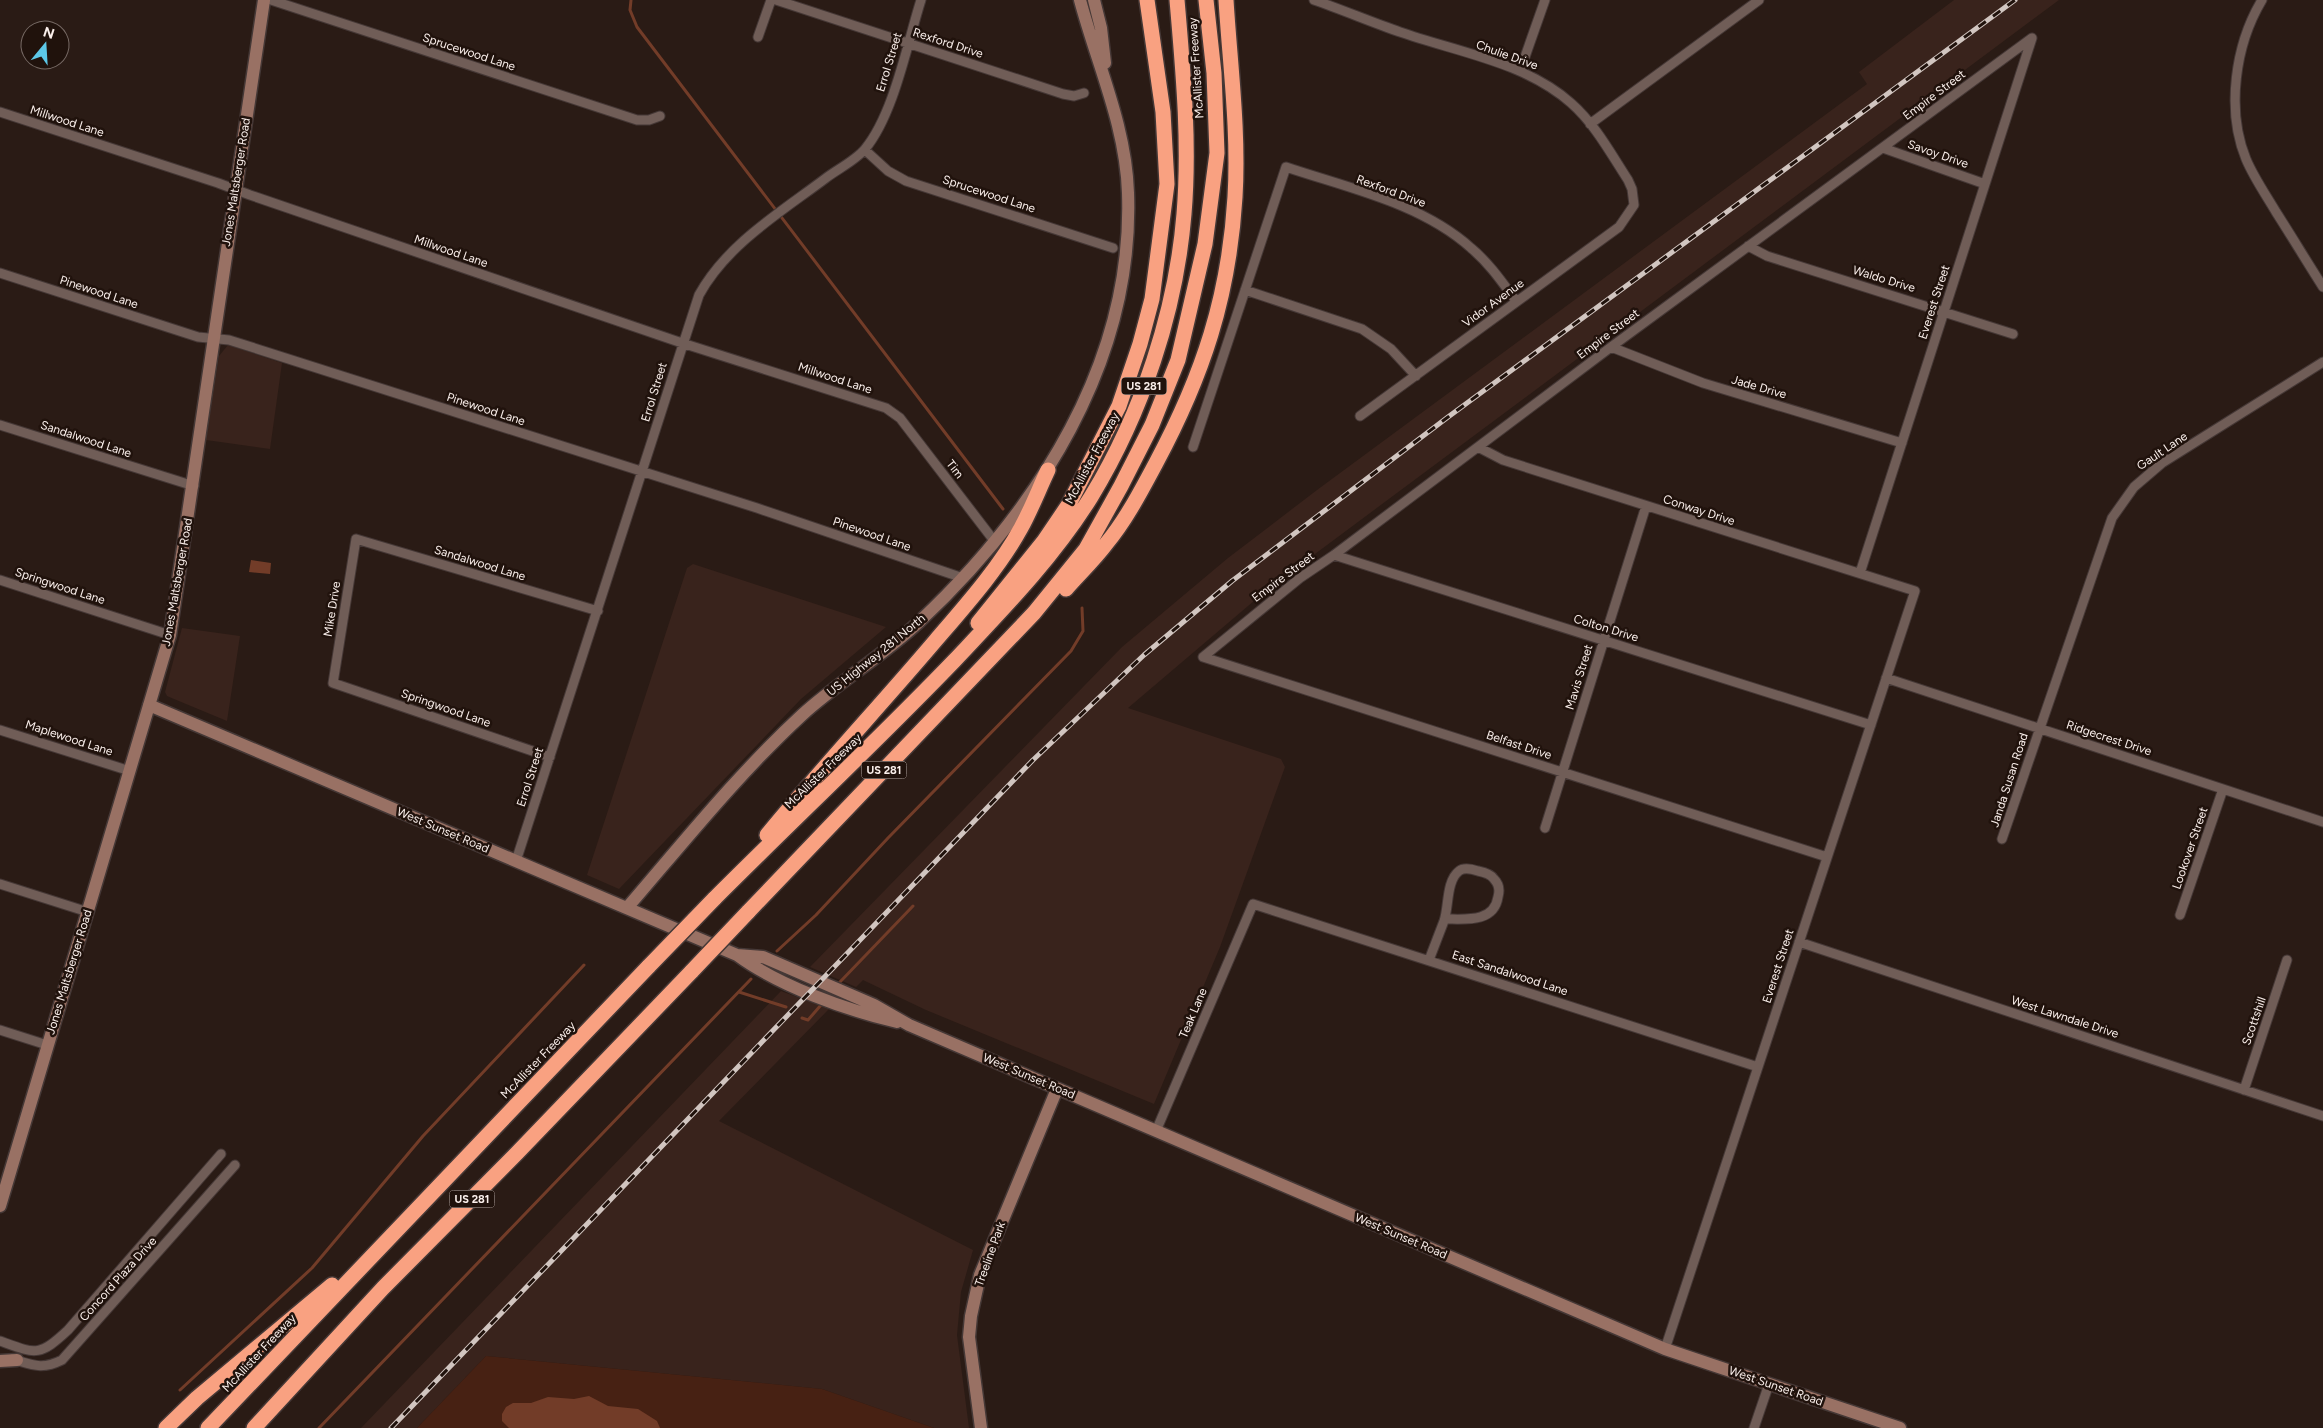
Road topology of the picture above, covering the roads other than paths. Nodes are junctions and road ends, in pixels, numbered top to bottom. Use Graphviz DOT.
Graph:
graph roads {
  1 [pos="264,0"];
  2 [pos="271,0"];
  3 [pos="771,0"];
  4 [pos="776,0"];
  5 [pos="921,0"];
  6 [pos="1080,0"];
  7 [pos="1094,0"];
  8 [pos="1146,0"];
  9 [pos="1177,0"];
  10 [pos="1206,0"];
  11 [pos="1226,0"];
  12 [pos="1314,0"];
  13 [pos="1545,0"];
  14 [pos="1759,0"];
  15 [pos="2262,0"];
  16 [pos="758,37"];
  17 [pos="2032,38"];
  18 [pos="907,43"];
  19 [pos="1520,71"];
  20 [pos="1108,86"];
  21 [pos="1084,93"];
  22 [pos="0,112"];
  23 [pos="660,116"];
  24 [pos="1590,124"];
  25 [pos="1883,148"];
  26 [pos="865,150"];
  27 [pos="1985,184"];
  28 [pos="235,190"];
  29 [pos="1634,206"];
  30 [pos="1748,246"];
  31 [pos="1113,248"];
  32 [pos="0,273"];
  33 [pos="2323,287"];
  34 [pos="1245,290"];
  35 [pos="1516,301"];
  36 [pos="1944,311"];
  37 [pos="2013,334"];
  38 [pos="213,339"];
  39 [pos="682,343"];
  40 [pos="1611,347"];
  41 [pos="2323,362"];
  42 [pos="1416,376"];
  43 [pos="894,411"];
  44 [pos="1360,416"];
  45 [pos="0,425"];
  46 [pos="1902,443"];
  47 [pos="1193,447"];
  48 [pos="1478,447"];
  49 [pos="1048,470"];
  50 [pos="643,472"];
  51 [pos="194,486"];
  52 [pos="1646,506"];
  53 [pos="356,539"];
  54 [pos="995,542"];
  55 [pos="1334,555"];
  56 [pos="1860,574"];
  57 [pos="963,578"];
  58 [pos="0,580"];
  59 [pos="1915,591"];
  60 [pos="598,612"];
  61 [pos="1020,629"];
  62 [pos="170,635"];
  63 [pos="1603,641"];
  64 [pos="1203,657"];
  65 [pos="1886,678"];
  66 [pos="333,682"];
  67 [pos="916,700"];
  68 [pos="149,705"];
  69 [pos="1871,725"];
  70 [pos="2039,728"];
  71 [pos="0,730"];
  72 [pos="550,757"];
  73 [pos="130,771"];
  74 [pos="1562,772"];
  75 [pos="2223,789"];
  76 [pos="2323,822"];
  77 [pos="1544,828"];
  78 [pos="2002,839"];
  79 [pos="1827,856"];
  80 [pos="516,861"];
  81 [pos="0,884"];
  82 [pos="714,899"];
  83 [pos="1253,904"];
  84 [pos="627,908"];
  85 [pos="88,912"];
  86 [pos="2180,915"];
  87 [pos="1445,919"];
  88 [pos="1799,942"];
  89 [pos="1428,960"];
  90 [pos="2287,960"];
  91 [pos="0,1030"];
  92 [pos="47,1045"];
  93 [pos="1758,1067"];
  94 [pos="1057,1089"];
  95 [pos="2244,1090"];
  96 [pos="2323,1116"];
  97 [pos="1156,1131"];
  98 [pos="222,1154"];
  99 [pos="235,1165"];
  100 [pos="3,1184"];
  101 [pos="0,1206"];
  102 [pos="387,1240"];
  103 [pos="0,1341"];
  104 [pos="1665,1349"];
  105 [pos="0,1355"];
  106 [pos="17,1360"];
  107 [pos="0,1361"];
  108 [pos="1769,1384"];
  109 [pos="166,1428"];
  110 [pos="208,1428"];
  111 [pos="254,1428"];
  112 [pos="981,1428"];
  113 [pos="1754,1428"];
  114 [pos="1900,1428"];
  1 -- 28 [label="main road, Jones Maltsberger Road"];
  2 -- 23 [label="street, Sprucewood Lane"];
  3 -- 16 [label="street"];
  4 -- 18 [label="street, Rexford Drive"];
  5 -- 18 [label="street, Errol Street"];
  6 -- 20 [label="main road, US Highway 281 North"];
  7 -- 20 [label="main road"];
  8 -- 67 [label="highway"];
  9 -- 67 [label="highway, McAllister Freeway / US 281"];
  10 -- 61 [label="highway, McAllister Freeway / US 281"];
  11 -- 61 [label="highway"];
  12 -- 19 [label="street, Chulie Drive"];
  13 -- 19 [label="street"];
  14 -- 24 [label="street"];
  15 -- 33 [label="street"];
  17 -- 25 [label="street, Empire Street"];
  17 -- 27 [label="street, Everest Street"];
  18 -- 21 [label="street, Rexford Drive"];
  18 -- 26 [label="street, Errol Street"];
  19 -- 24 [label="street, Chulie Drive"];
  20 -- 49 [label="main road, US Highway 281 North"];
  22 -- 28 [label="street, Millwood Lane"];
  24 -- 29 [label="street, Chulie Drive"];
  25 -- 27 [label="street, Savoy Drive"];
  25 -- 30 [label="street, Empire Street"];
  26 -- 31 [label="street, Sprucewood Lane"];
  26 -- 39 [label="street, Errol Street"];
  27 -- 36 [label="street, Everest Street"];
  28 -- 38 [label="main road, Jones Maltsberger Road"];
  28 -- 39 [label="street, Millwood Lane"];
  29 -- 35 [label="street, Vidor Avenue"];
  30 -- 36 [label="street, Waldo Drive"];
  30 -- 40 [label="street, Empire Street"];
  32 -- 38 [label="street, Pinewood Lane"];
  34 -- 35 [label="street, Rexford Drive"];
  34 -- 42 [label="street"];
  34 -- 47 [label="street"];
  35 -- 42 [label="street, Vidor Avenue"];
  36 -- 37 [label="street, Waldo Drive"];
  36 -- 46 [label="street, Everest Street"];
  38 -- 50 [label="street, Pinewood Lane"];
  38 -- 51 [label="main road, Jones Maltsberger Road"];
  39 -- 43 [label="street, Millwood Lane"];
  39 -- 50 [label="street, Errol Street"];
  40 -- 46 [label="street, Jade Drive"];
  40 -- 48 [label="street, Empire Street"];
  41 -- 70 [label="street, Gault Lane"];
  42 -- 44 [label="street, Vidor Avenue"];
  43 -- 54 [label="street, Tim"];
  45 -- 51 [label="street, Sandalwood Lane"];
  46 -- 56 [label="street, Everest Street"];
  48 -- 52 [label="street, Conway Drive"];
  48 -- 55 [label="street, Empire Street"];
  49 -- 54 [label="main road, US Highway 281 North"];
  49 -- 82 [label="highway"];
  50 -- 57 [label="street, Pinewood Lane"];
  50 -- 60 [label="street, Errol Street"];
  51 -- 62 [label="main road, Jones Maltsberger Road"];
  52 -- 56 [label="street, Conway Drive"];
  52 -- 63 [label="street, Mavis Street"];
  53 -- 60 [label="street, Sandalwood Lane"];
  53 -- 66 [label="street, Mike Drive"];
  54 -- 57 [label="main road, US Highway 281 North"];
  55 -- 63 [label="street, Colton Drive"];
  55 -- 64 [label="street, Empire Street"];
  56 -- 59 [label="street, Conway Drive"];
  57 -- 84 [label="main road, US Highway 281 North"];
  58 -- 62 [label="street, Springwood Lane"];
  59 -- 65 [label="street, Everest Street"];
  60 -- 72 [label="street, Errol Street"];
  61 -- 111 [label="highway, McAllister Freeway / US 281, bridge"];
  62 -- 68 [label="main road, Jones Maltsberger Road"];
  63 -- 69 [label="street, Colton Drive"];
  63 -- 74 [label="street, Mavis Street"];
  64 -- 74 [label="street, Belfast Drive"];
  65 -- 69 [label="street, Everest Street"];
  65 -- 70 [label="street, Ridgecrest Drive"];
  66 -- 72 [label="street, Springwood Lane"];
  67 -- 82 [label="highway, McAllister Freeway / US 281"];
  68 -- 73 [label="main road, Jones Maltsberger Road"];
  68 -- 80 [label="main road, West Sunset Road"];
  69 -- 79 [label="street, Everest Street"];
  70 -- 75 [label="street, Ridgecrest Drive"];
  70 -- 78 [label="street, Janda Susan Road"];
  71 -- 73 [label="street, Maplewood Lane"];
  72 -- 80 [label="street, Errol Street"];
  73 -- 85 [label="main road, Jones Maltsberger Road"];
  74 -- 77 [label="street, Mavis Street"];
  74 -- 79 [label="street, Belfast Drive"];
  75 -- 76 [label="street, Ridgecrest Drive"];
  75 -- 86 [label="street, Lookover Street"];
  79 -- 88 [label="street, Everest Street"];
  80 -- 84 [label="main road, West Sunset Road"];
  81 -- 85 [label="street"];
  82 -- 102 [label="highway, McAllister Freeway / US 281, bridge"];
  83 -- 89 [label="street, East Sandalwood Lane"];
  83 -- 97 [label="street, Teak Lane"];
  84 -- 94 [label="main road, West Sunset Road"];
  85 -- 92 [label="main road, Jones Maltsberger Road"];
  87 -- 87 [label="street"];
  87 -- 89 [label="street"];
  88 -- 93 [label="street, Everest Street"];
  88 -- 95 [label="street, West Lawndale Drive"];
  89 -- 93 [label="street, East Sandalwood Lane"];
  90 -- 95 [label="street, Scottshill"];
  91 -- 92 [label="street"];
  92 -- 100 [label="main road, Jones Maltsberger Road"];
  93 -- 104 [label="street, Everest Street"];
  94 -- 97 [label="main road, West Sunset Road"];
  94 -- 112 [label="main road, Treeline Park"];
  95 -- 96 [label="street, West Lawndale Drive"];
  97 -- 104 [label="main road, West Sunset Road"];
  98 -- 103 [label="street, Concord Plaza Drive"];
  99 -- 106 [label="street, Concord Plaza Drive"];
  100 -- 101 [label="main road, Jones Maltsberger Road"];
  102 -- 109 [label="highway"];
  102 -- 110 [label="highway, McAllister Freeway / US 281"];
  104 -- 108 [label="main road, West Sunset Road"];
  105 -- 106 [label="street, Concord Plaza Drive"];
  106 -- 107 [label="main road"];
  108 -- 113 [label="street"];
  108 -- 114 [label="main road, West Sunset Road"];
}
